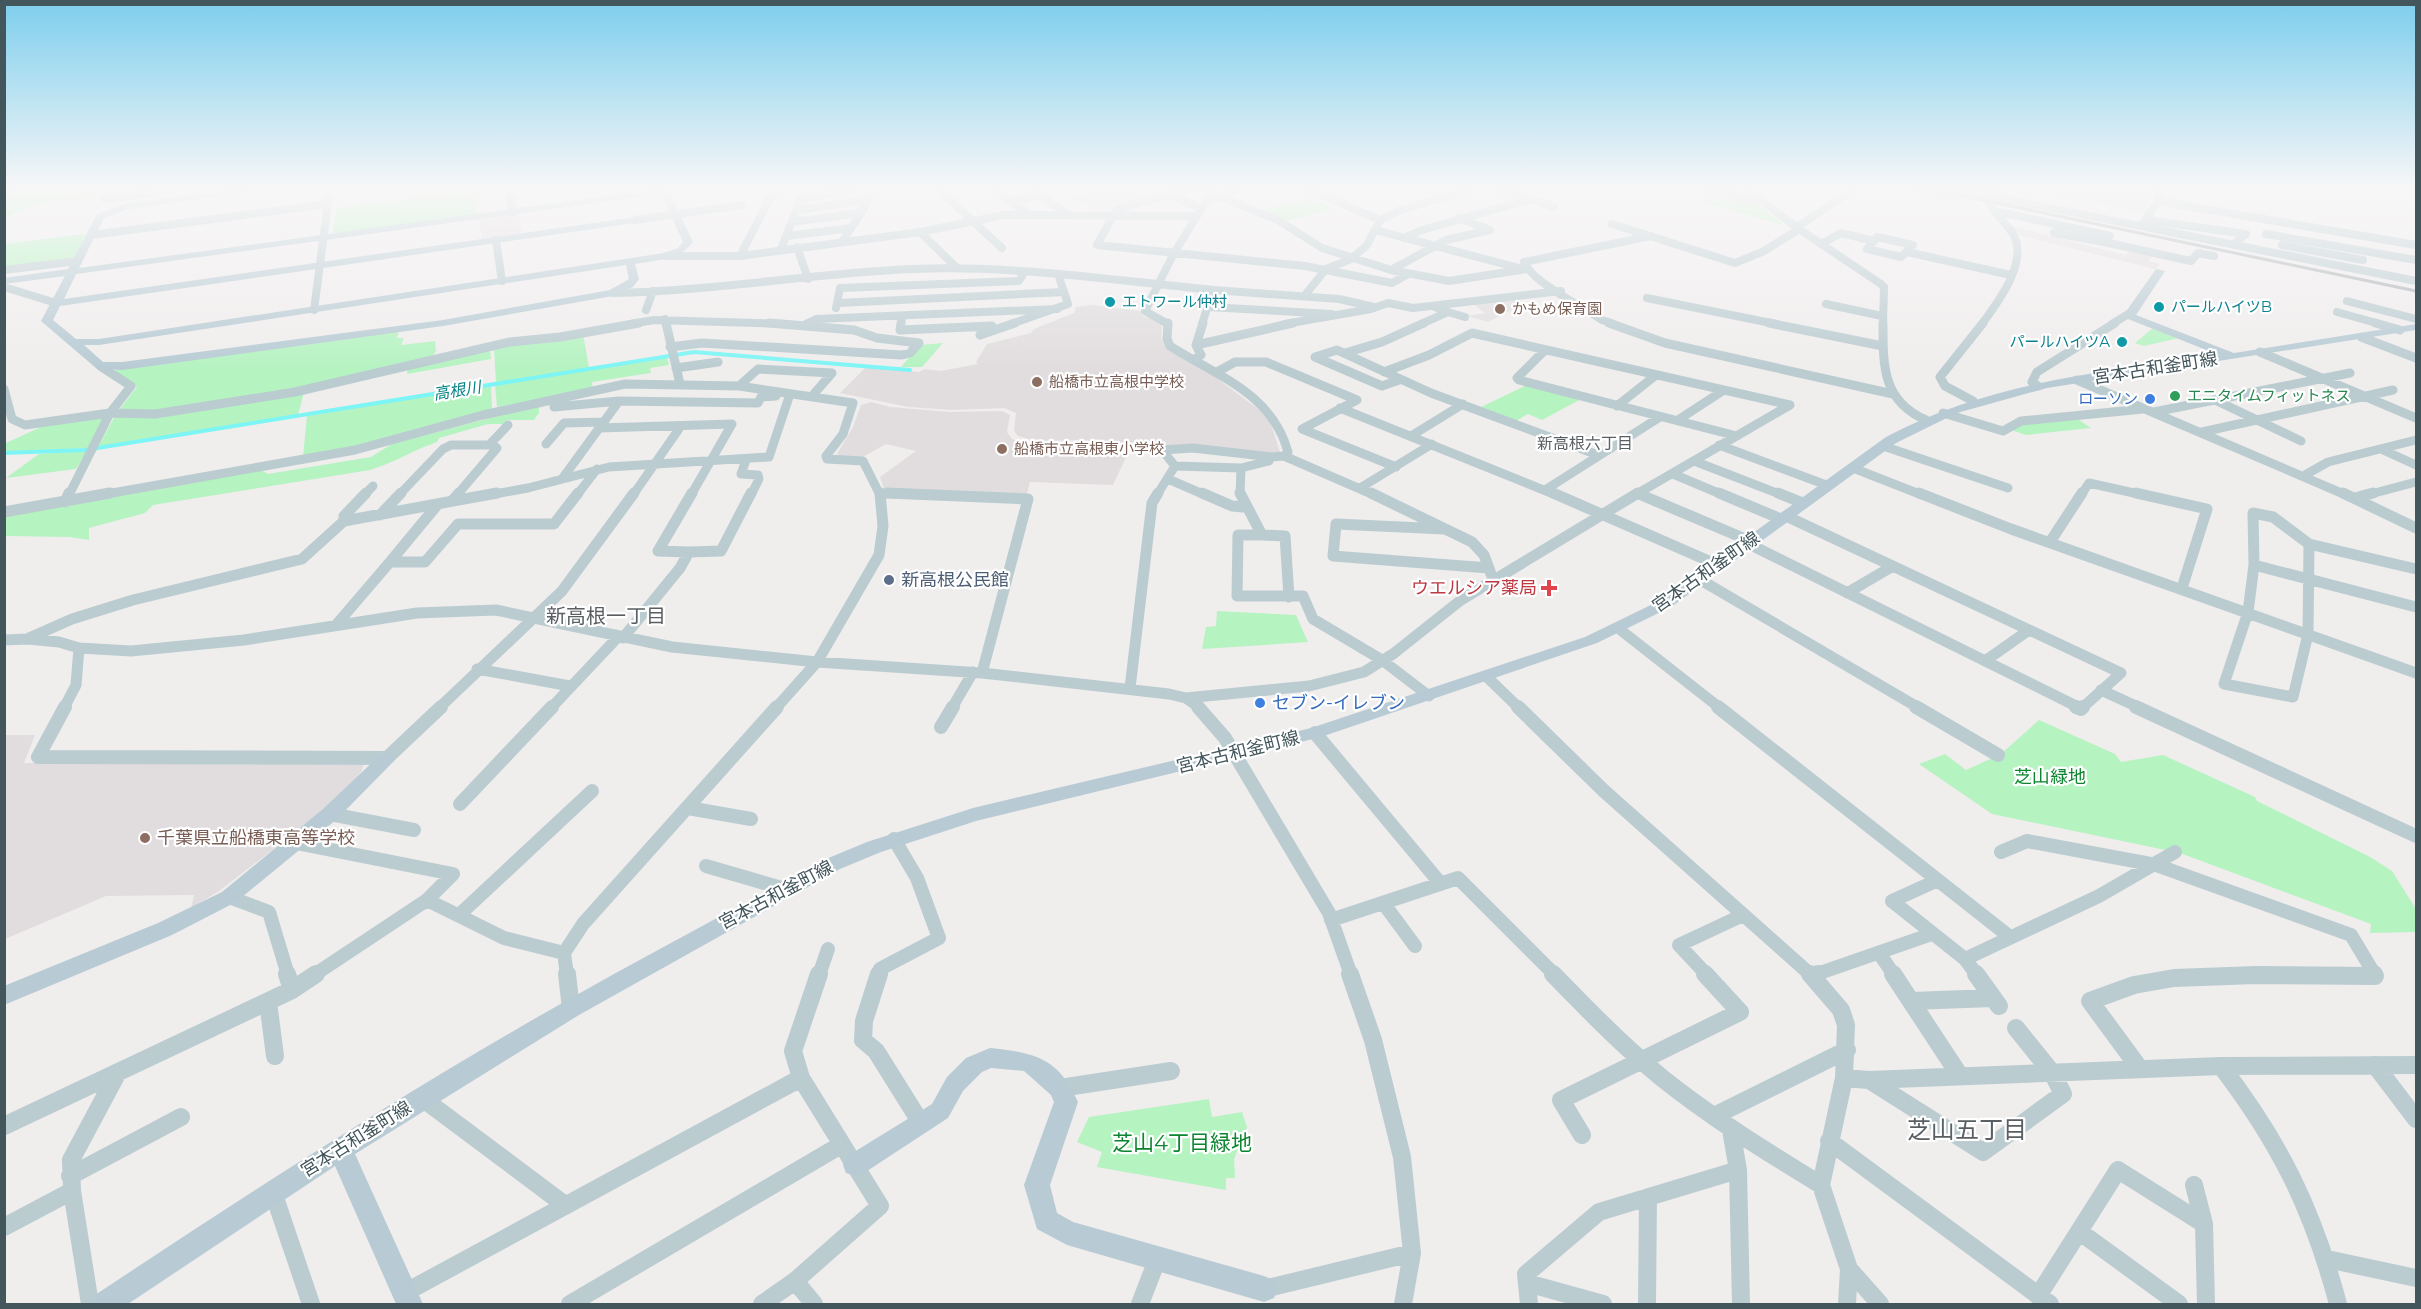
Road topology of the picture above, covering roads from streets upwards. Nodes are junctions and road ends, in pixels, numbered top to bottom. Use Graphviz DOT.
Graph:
graph roads {
  1 [pos="85,248"];
  2 [pos="249,248"];
  3 [pos="322,248"];
  4 [pos="439,248"];
  5 [pos="497,248"];
  6 [pos="681,248"];
  7 [pos="744,248"];
  8 [pos="788,248"];
  9 [pos="797,248"];
  10 [pos="936,248"];
  11 [pos="1127,248"];
  12 [pos="1177,248"];
  13 [pos="1324,248"];
  14 [pos="1364,248"];
  15 [pos="1429,248"];
  16 [pos="1441,248"];
  17 [pos="1592,248"];
  18 [pos="1689,248"];
  19 [pos="1767,248"];
  20 [pos="1827,248"];
  21 [pos="1868,248"];
  22 [pos="1910,248"];
  23 [pos="2018,248"];
  24 [pos="2132,248"];
  25 [pos="2254,248"];
  26 [pos="2298,248"];
  27 [pos="2347,248"];
  28 [pos="781,249"];
  29 [pos="1907,252"];
  30 [pos="1174,253"];
  31 [pos="666,256"];
  32 [pos="740,256"];
  33 [pos="2214,256"];
  34 [pos="2173,257"];
  35 [pos="1351,259"];
  36 [pos="2363,260"];
  37 [pos="2416,260"];
  38 [pos="78,261"];
  39 [pos="630,262"];
  40 [pos="320,265"];
  41 [pos="956,268"];
  42 [pos="1326,269"];
  43 [pos="1525,269"];
  44 [pos="4,270"];
  45 [pos="1391,270"];
  46 [pos="2160,271"];
  47 [pos="72,272"];
  48 [pos="857,272"];
  49 [pos="1024,273"];
  50 [pos="1058,274"];
  51 [pos="1408,274"];
  52 [pos="2012,275"];
  53 [pos="808,279"];
  54 [pos="4,281"];
  55 [pos="502,281"];
  56 [pos="2416,281"];
  57 [pos="955,283"];
  58 [pos="1159,285"];
  59 [pos="4,287"];
  60 [pos="853,287"];
  61 [pos="1213,290"];
  62 [pos="653,291"];
  63 [pos="1562,291"];
  64 [pos="1064,292"];
  65 [pos="613,293"];
  66 [pos="1273,293"];
  67 [pos="1305,295"];
  68 [pos="954,298"];
  69 [pos="1647,298"];
  70 [pos="2347,301"];
  71 [pos="56,303"];
  72 [pos="838,303"];
  73 [pos="1826,304"];
  74 [pos="1431,306"];
  75 [pos="1208,307"];
  76 [pos="1376,308"];
  77 [pos="1057,309"];
  78 [pos="314,310"];
  79 [pos="646,310"];
  80 [pos="1269,310"];
  81 [pos="1448,312"];
  82 [pos="2337,312"];
  83 [pos="2130,313"];
  84 [pos="952,314"];
  85 [pos="902,316"];
  86 [pos="1338,316"];
  87 [pos="1882,316"];
  88 [pos="1465,317"];
  89 [pos="665,319"];
  90 [pos="832,319"];
  91 [pos="2416,319"];
  92 [pos="1247,321"];
  93 [pos="1008,325"];
  94 [pos="803,326"];
  95 [pos="2416,327"];
  96 [pos="951,328"];
  97 [pos="2400,330"];
  98 [pos="980,335"];
  99 [pos="2361,337"];
  100 [pos="73,342"];
  101 [pos="1196,345"];
  102 [pos="1883,346"];
  103 [pos="670,347"];
  104 [pos="1545,350"];
  105 [pos="1345,353"];
  106 [pos="2263,354"];
  107 [pos="2233,356"];
  108 [pos="2416,358"];
  109 [pos="1195,359"];
  110 [pos="718,362"];
  111 [pos="100,366"];
  112 [pos="676,368"];
  113 [pos="1217,372"];
  114 [pos="1384,372"];
  115 [pos="2350,373"];
  116 [pos="1656,375"];
  117 [pos="2322,378"];
  118 [pos="1399,380"];
  119 [pos="2077,380"];
  120 [pos="680,384"];
  121 [pos="739,386"];
  122 [pos="2038,386"];
  123 [pos="1724,390"];
  124 [pos="2393,390"];
  125 [pos="1893,394"];
  126 [pos="813,395"];
  127 [pos="6,396"];
  128 [pos="2364,396"];
  129 [pos="789,397"];
  130 [pos="2215,400"];
  131 [pos="619,401"];
  132 [pos="1973,401"];
  133 [pos="1463,404"];
  134 [pos="1617,406"];
  135 [pos="553,407"];
  136 [pos="1340,408"];
  137 [pos="851,409"];
  138 [pos="2149,410"];
  139 [pos="110,412"];
  140 [pos="1943,413"];
  141 [pos="1660,417"];
  142 [pos="2416,418"];
  143 [pos="1678,420"];
  144 [pos="1926,420"];
  145 [pos="2257,420"];
  146 [pos="508,425"];
  147 [pos="601,425"];
  148 [pos="681,426"];
  149 [pos="2202,432"];
  150 [pos="1411,436"];
  151 [pos="1737,436"];
  152 [pos="2416,440"];
  153 [pos="2301,441"];
  154 [pos="546,444"];
  155 [pos="1432,444"];
  156 [pos="489,445"];
  157 [pos="1719,445"];
  158 [pos="1883,446"];
  159 [pos="2381,449"];
  160 [pos="1598,455"];
  161 [pos="1286,457"];
  162 [pos="746,460"];
  163 [pos="713,461"];
  164 [pos="1694,461"];
  165 [pos="657,464"];
  166 [pos="1175,465"];
  167 [pos="2416,465"];
  168 [pos="1396,466"];
  169 [pos="1241,468"];
  170 [pos="1853,468"];
  171 [pos="597,469"];
  172 [pos="1672,474"];
  173 [pos="2305,475"];
  174 [pos="562,479"];
  175 [pos="1168,479"];
  176 [pos="2416,482"];
  177 [pos="373,486"];
  178 [pos="1828,486"];
  179 [pos="1360,488"];
  180 [pos="2008,488"];
  181 [pos="1545,490"];
  182 [pos="880,494"];
  183 [pos="1639,494"];
  184 [pos="2355,498"];
  185 [pos="452,501"];
  186 [pos="65,502"];
  187 [pos="1803,503"];
  188 [pos="438,504"];
  189 [pos="1243,507"];
  190 [pos="4,512"];
  191 [pos="380,515"];
  192 [pos="1599,515"];
  193 [pos="1783,518"];
  194 [pos="344,521"];
  195 [pos="2416,528"];
  196 [pos="1444,530"];
  197 [pos="1262,535"];
  198 [pos="1748,542"];
  199 [pos="2050,543"];
  200 [pos="2309,544"];
  201 [pos="689,552"];
  202 [pos="390,562"];
  203 [pos="1718,565"];
  204 [pos="2254,565"];
  205 [pos="1893,566"];
  206 [pos="1489,568"];
  207 [pos="2416,569"];
  208 [pos="1699,579"];
  209 [pos="2308,579"];
  210 [pos="1492,582"];
  211 [pos="2182,588"];
  212 [pos="1847,593"];
  213 [pos="1289,597"];
  214 [pos="2416,607"];
  215 [pos="2248,612"];
  216 [pos="532,618"];
  217 [pos="336,625"];
  218 [pos="1618,628"];
  219 [pos="2029,630"];
  220 [pos="2308,634"];
  221 [pos="620,638"];
  222 [pos="28,639"];
  223 [pos="4,640"];
  224 [pos="80,648"];
  225 [pos="1382,660"];
  226 [pos="1985,661"];
  227 [pos="817,662"];
  228 [pos="477,669"];
  229 [pos="977,673"];
  230 [pos="2416,673"];
  231 [pos="1487,677"];
  232 [pos="570,686"];
  233 [pos="1130,688"];
  234 [pos="2101,690"];
  235 [pos="1429,696"];
  236 [pos="1186,698"];
  237 [pos="941,727"];
  238 [pos="1315,733"];
  239 [pos="1233,753"];
  240 [pos="1998,755"];
  241 [pos="387,758"];
  242 [pos="592,791"];
  243 [pos="459,804"];
  244 [pos="688,808"];
  245 [pos="330,814"];
  246 [pos="751,819"];
  247 [pos="414,830"];
  248 [pos="2416,836"];
  249 [pos="894,839"];
  250 [pos="296,843"];
  251 [pos="2001,852"];
  252 [pos="2175,852"];
  253 [pos="2156,865"];
  254 [pos="706,866"];
  255 [pos="1938,880"];
  256 [pos="1441,884"];
  257 [pos="785,889"];
  258 [pos="228,897"];
  259 [pos="428,900"];
  260 [pos="1384,904"];
  261 [pos="459,915"];
  262 [pos="1741,916"];
  263 [pos="1330,917"];
  264 [pos="1932,934"];
  265 [pos="2010,937"];
  266 [pos="1415,946"];
  267 [pos="828,949"];
  268 [pos="564,954"];
  269 [pos="1879,954"];
  270 [pos="1965,959"];
  271 [pos="1812,976"];
  272 [pos="292,990"];
  273 [pos="4,996"];
  274 [pos="1911,1001"];
  275 [pos="268,1002"];
  276 [pos="571,1009"];
  277 [pos="2016,1028"];
  278 [pos="1847,1050"];
  279 [pos="275,1056"];
  280 [pos="1642,1062"];
  281 [pos="2375,1065"];
  282 [pos="2416,1065"];
  283 [pos="2221,1066"];
  284 [pos="2140,1069"];
  285 [pos="1171,1071"];
  286 [pos="117,1074"];
  287 [pos="2053,1074"];
  288 [pos="1960,1076"];
  289 [pos="801,1078"];
  290 [pos="1844,1078"];
  291 [pos="1869,1080"];
  292 [pos="1060,1088"];
  293 [pos="422,1098"];
  294 [pos="1714,1116"];
  295 [pos="181,1118"];
  296 [pos="2416,1119"];
  297 [pos="921,1123"];
  298 [pos="4,1126"];
  299 [pos="1731,1130"];
  300 [pos="1582,1135"];
  301 [pos="1829,1141"];
  302 [pos="841,1145"];
  303 [pos="340,1149"];
  304 [pos="855,1165"];
  305 [pos="1738,1170"];
  306 [pos="71,1184"];
  307 [pos="1821,1185"];
  308 [pos="2194,1185"];
  309 [pos="273,1192"];
  310 [pos="1648,1197"];
  311 [pos="566,1204"];
  312 [pos="2204,1224"];
  313 [pos="4,1227"];
  314 [pos="2079,1232"];
  315 [pos="1412,1253"];
  316 [pos="2327,1259"];
  317 [pos="1157,1260"];
  318 [pos="1849,1269"];
  319 [pos="2416,1278"];
  320 [pos="795,1281"];
  321 [pos="1527,1283"];
  322 [pos="1264,1289"];
  323 [pos="408,1298"];
  324 [pos="2044,1300"];
  325 [pos="90,1305"];
  326 [pos="105,1305"];
  327 [pos="311,1305"];
  328 [pos="570,1305"];
  329 [pos="762,1305"];
  330 [pos="814,1305"];
  331 [pos="1140,1305"];
  332 [pos="1403,1305"];
  333 [pos="1529,1305"];
  334 [pos="1603,1305"];
  335 [pos="1647,1305"];
  336 [pos="1741,1305"];
  337 [pos="1847,1305"];
  338 [pos="1880,1305"];
  339 [pos="2179,1305"];
  340 [pos="2206,1305"];
  341 [pos="2338,1305"];
  1 -- 38 [label="street"];
  2 -- 47 [label="street"];
  3 -- 40 [label="street"];
  4 -- 40 [label="street"];
  5 -- 55 [label="street"];
  6 -- 31 [label="street"];
  7 -- 32 [label="street"];
  8 -- 28 [label="street"];
  9 -- 53 [label="street"];
  10 -- 41 [label="street"];
  11 -- 30 [label="street"];
  12 -- 30 [label="street"];
  13 -- 35 [label="street"];
  14 -- 35 [label="street"];
  15 -- 45 [label="street"];
  16 -- 43 [label="street"];
  17 -- 43 [label="street"];
  18 -- 19 [label="street"];
  20 -- 87 [label="street"];
  21 -- 29 [label="street"];
  22 -- 29 [label="street"];
  23 -- 52 [label="street"];
  24 -- 34 [label="street"];
  25 -- 56 [label="street"];
  26 -- 36 [label="street"];
  27 -- 37 [label="street"];
  28 -- 32 [label="street"];
  29 -- 52 [label="street"];
  30 -- 42 [label="street"];
  30 -- 58 [label="street"];
  31 -- 32 [label="street"];
  31 -- 39 [label="street"];
  33 -- 34 [label="street"];
  34 -- 46 [label="street"];
  35 -- 42 [label="street"];
  35 -- 45 [label="street"];
  38 -- 44 [label="street"];
  38 -- 47 [label="street"];
  39 -- 55 [label="street"];
  39 -- 65 [label="street"];
  40 -- 71 [label="street"];
  40 -- 78 [label="street"];
  41 -- 48 [label="street"];
  41 -- 49 [label="street"];
  41 -- 57 [label="street"];
  42 -- 51 [label="street"];
  42 -- 67 [label="street"];
  43 -- 51 [label="street"];
  43 -- 63 [label="street"];
  45 -- 51 [label="street"];
  46 -- 83 [label="street"];
  47 -- 54 [label="street"];
  47 -- 71 [label="street"];
  48 -- 53 [label="street"];
  48 -- 60 [label="street"];
  49 -- 50 [label="street"];
  49 -- 57 [label="street"];
  50 -- 58 [label="street"];
  50 -- 64 [label="street"];
  52 -- 132 [label="street"];
  53 -- 62 [label="street"];
  55 -- 78 [label="street"];
  57 -- 60 [label="street"];
  57 -- 68 [label="street"];
  58 -- 61 [label="street"];
  58 -- 109 [label="street"];
  59 -- 71 [label="street"];
  60 -- 72 [label="street"];
  61 -- 66 [label="street"];
  61 -- 75 [label="street"];
  62 -- 65 [label="street"];
  62 -- 79 [label="street"];
  63 -- 74 [label="street"];
  63 -- 125 [label="street"];
  64 -- 68 [label="street"];
  64 -- 77 [label="street"];
  65 -- 111 [label="street"];
  66 -- 67 [label="street"];
  66 -- 80 [label="street"];
  67 -- 76 [label="street"];
  68 -- 72 [label="street"];
  68 -- 84 [label="street"];
  69 -- 102 [label="street"];
  70 -- 91 [label="street"];
  71 -- 100 [label="street"];
  72 -- 90 [label="street"];
  73 -- 87 [label="street"];
  74 -- 76 [label="street"];
  74 -- 81 [label="street"];
  75 -- 92 [label="street"];
  75 -- 101 [label="street"];
  76 -- 86 [label="street"];
  77 -- 84 [label="street"];
  77 -- 93 [label="street"];
  78 -- 100 [label="street"];
  80 -- 86 [label="street"];
  80 -- 92 [label="street"];
  81 -- 88 [label="street"];
  81 -- 105 [label="street"];
  82 -- 97 [label="street"];
  83 -- 107 [label="street"];
  83 -- 122 [label="street"];
  84 -- 85 [label="street"];
  84 -- 96 [label="street"];
  85 -- 90 [label="street"];
  85 -- 96 [label="street"];
  86 -- 92 [label="street"];
  87 -- 102 [label="street"];
  89 -- 94 [label="street"];
  89 -- 103 [label="street"];
  89 -- 139 [label="street"];
  90 -- 94 [label="street"];
  92 -- 101 [label="street"];
  93 -- 96 [label="street"];
  93 -- 98 [label="street"];
  94 -- 103 [label="street"];
  95 -- 97 [label="street, 宮本古和釜町線"];
  97 -- 99 [label="street, 宮本古和釜町線"];
  99 -- 106 [label="street, 宮本古和釜町線"];
  99 -- 108 [label="street"];
  100 -- 111 [label="street"];
  101 -- 109 [label="street"];
  102 -- 125 [label="street"];
  103 -- 112 [label="street"];
  104 -- 114 [label="street"];
  104 -- 116 [label="street"];
  104 -- 134 [label="street"];
  105 -- 114 [label="street"];
  105 -- 118 [label="street"];
  106 -- 107 [label="street, 宮本古和釜町線"];
  106 -- 117 [label="street"];
  107 -- 119 [label="street, 宮本古和釜町線"];
  109 -- 113 [label="street"];
  110 -- 112 [label="street"];
  111 -- 139 [label="street"];
  112 -- 120 [label="street"];
  113 -- 136 [label="street"];
  113 -- 161 [label="street"];
  114 -- 118 [label="street"];
  115 -- 117 [label="street"];
  116 -- 123 [label="street"];
  116 -- 134 [label="street"];
  117 -- 128 [label="street"];
  117 -- 130 [label="street"];
  118 -- 133 [label="street"];
  119 -- 122 [label="street, 宮本古和釜町線"];
  119 -- 138 [label="street"];
  120 -- 121 [label="street"];
  120 -- 186 [label="street"];
  121 -- 126 [label="street"];
  121 -- 126 [label="street"];
  122 -- 132 [label="street, 宮本古和釜町線"];
  123 -- 143 [label="street"];
  123 -- 151 [label="street"];
  124 -- 128 [label="street"];
  125 -- 144 [label="street"];
  126 -- 137 [label="street"];
  127 -- 139 [label="street"];
  128 -- 142 [label="street"];
  128 -- 145 [label="street"];
  129 -- 131 [label="street"];
  129 -- 137 [label="street"];
  129 -- 162 [label="street"];
  130 -- 138 [label="street"];
  130 -- 145 [label="street"];
  131 -- 135 [label="street"];
  131 -- 147 [label="street"];
  132 -- 140 [label="street, 宮本古和釜町線"];
  133 -- 150 [label="street"];
  133 -- 160 [label="street"];
  134 -- 141 [label="street"];
  136 -- 150 [label="street"];
  136 -- 168 [label="street"];
  137 -- 182 [label="street"];
  138 -- 140 [label="street"];
  138 -- 149 [label="street"];
  139 -- 186 [label="street"];
  140 -- 144 [label="street, 宮本古和釜町線"];
  141 -- 143 [label="street"];
  141 -- 160 [label="street"];
  143 -- 151 [label="street"];
  144 -- 158 [label="street, 宮本古和釜町線"];
  145 -- 149 [label="street"];
  145 -- 153 [label="street"];
  146 -- 156 [label="street"];
  147 -- 148 [label="street"];
  147 -- 154 [label="street"];
  147 -- 174 [label="street"];
  148 -- 163 [label="street"];
  148 -- 165 [label="street"];
  149 -- 173 [label="street"];
  150 -- 155 [label="street"];
  151 -- 157 [label="street"];
  152 -- 159 [label="street"];
  155 -- 168 [label="street"];
  155 -- 181 [label="street"];
  156 -- 185 [label="street"];
  156 -- 191 [label="street"];
  157 -- 164 [label="street"];
  157 -- 178 [label="street"];
  158 -- 170 [label="street, 宮本古和釜町線"];
  158 -- 180 [label="street"];
  159 -- 167 [label="street"];
  159 -- 173 [label="street"];
  160 -- 181 [label="street"];
  161 -- 166 [label="street"];
  161 -- 169 [label="street"];
  161 -- 179 [label="street"];
  162 -- 163 [label="street"];
  162 -- 201 [label="street"];
  163 -- 165 [label="street"];
  163 -- 201 [label="street"];
  164 -- 172 [label="street"];
  164 -- 187 [label="street"];
  165 -- 171 [label="street"];
  165 -- 216 [label="street"];
  166 -- 169 [label="street"];
  166 -- 175 [label="street"];
  168 -- 179 [label="street"];
  169 -- 189 [label="street"];
  170 -- 178 [label="street, 宮本古和釜町線"];
  170 -- 199 [label="street"];
  171 -- 174 [label="street"];
  171 -- 202 [label="street"];
  172 -- 183 [label="street"];
  172 -- 193 [label="street"];
  173 -- 184 [label="street"];
  174 -- 185 [label="street"];
  175 -- 189 [label="street"];
  175 -- 233 [label="street"];
  176 -- 184 [label="street"];
  177 -- 194 [label="street"];
  178 -- 187 [label="street, 宮本古和釜町線"];
  179 -- 196 [label="street"];
  181 -- 192 [label="street"];
  182 -- 227 [label="street"];
  182 -- 229 [label="street"];
  183 -- 192 [label="street"];
  183 -- 198 [label="street"];
  184 -- 195 [label="street"];
  185 -- 188 [label="street"];
  186 -- 190 [label="street"];
  187 -- 193 [label="street, 宮本古和釜町線"];
  188 -- 191 [label="street"];
  188 -- 202 [label="street"];
  189 -- 197 [label="street"];
  191 -- 194 [label="street"];
  192 -- 203 [label="street"];
  192 -- 210 [label="street"];
  193 -- 198 [label="street, 宮本古和釜町線"];
  193 -- 205 [label="street"];
  194 -- 222 [label="street"];
  196 -- 206 [label="street"];
  196 -- 206 [label="street"];
  197 -- 213 [label="street"];
  197 -- 213 [label="street"];
  198 -- 203 [label="street, 宮本古和釜町線"];
  198 -- 212 [label="street"];
  199 -- 211 [label="street"];
  199 -- 211 [label="street"];
  200 -- 204 [label="street"];
  200 -- 207 [label="street"];
  200 -- 209 [label="street"];
  201 -- 221 [label="street"];
  202 -- 217 [label="street"];
  203 -- 208 [label="street, 宮本古和釜町線"];
  204 -- 209 [label="street"];
  204 -- 215 [label="street"];
  205 -- 212 [label="street"];
  205 -- 219 [label="street"];
  206 -- 210 [label="street"];
  208 -- 218 [label="street, 宮本古和釜町線"];
  208 -- 240 [label="street"];
  209 -- 214 [label="street"];
  209 -- 220 [label="street"];
  210 -- 225 [label="street"];
  211 -- 215 [label="street"];
  212 -- 226 [label="street"];
  213 -- 225 [label="street"];
  215 -- 220 [label="street"];
  215 -- 220 [label="street"];
  216 -- 217 [label="street"];
  216 -- 221 [label="street"];
  216 -- 228 [label="street"];
  217 -- 224 [label="street"];
  218 -- 231 [label="street, 宮本古和釜町線"];
  218 -- 255 [label="street"];
  219 -- 226 [label="street"];
  219 -- 234 [label="street"];
  220 -- 230 [label="street"];
  221 -- 227 [label="street"];
  221 -- 232 [label="street"];
  222 -- 223 [label="street"];
  222 -- 224 [label="street"];
  224 -- 241 [label="street"];
  225 -- 235 [label="street"];
  225 -- 236 [label="street"];
  226 -- 234 [label="street"];
  227 -- 229 [label="street"];
  227 -- 244 [label="street"];
  228 -- 232 [label="street"];
  228 -- 241 [label="street"];
  229 -- 233 [label="street"];
  229 -- 237 [label="street"];
  231 -- 235 [label="street, 宮本古和釜町線"];
  231 -- 262 [label="street"];
  232 -- 243 [label="street"];
  233 -- 236 [label="street"];
  234 -- 248 [label="street"];
  235 -- 238 [label="street, 宮本古和釜町線"];
  236 -- 239 [label="street"];
  238 -- 239 [label="street, 宮本古和釜町線"];
  238 -- 256 [label="street"];
  239 -- 249 [label="street, 宮本古和釜町線"];
  239 -- 263 [label="street"];
  241 -- 245 [label="street"];
  242 -- 261 [label="street"];
  244 -- 246 [label="street"];
  244 -- 268 [label="street"];
  245 -- 247 [label="street"];
  245 -- 250 [label="street"];
  249 -- 257 [label="street, 宮本古和釜町線"];
  249 -- 297 [label="street"];
  250 -- 258 [label="street"];
  250 -- 259 [label="street"];
  251 -- 253 [label="street"];
  252 -- 253 [label="street"];
  253 -- 265 [label="street"];
  253 -- 284 [label="street"];
  254 -- 257 [label="street"];
  255 -- 264 [label="street"];
  255 -- 265 [label="street"];
  256 -- 260 [label="street"];
  256 -- 280 [label="street"];
  257 -- 276 [label="street, 宮本古和釜町線"];
  258 -- 272 [label="street"];
  258 -- 273 [label="street"];
  259 -- 261 [label="street"];
  259 -- 272 [label="street"];
  260 -- 263 [label="street"];
  260 -- 266 [label="street"];
  261 -- 268 [label="street"];
  262 -- 271 [label="street"];
  262 -- 280 [label="street"];
  263 -- 315 [label="street"];
  264 -- 269 [label="street"];
  264 -- 270 [label="street"];
  265 -- 270 [label="street"];
  267 -- 289 [label="street"];
  268 -- 276 [label="street"];
  269 -- 271 [label="street"];
  269 -- 274 [label="street"];
  270 -- 274 [label="street"];
  271 -- 278 [label="street"];
  272 -- 275 [label="street"];
  274 -- 288 [label="street"];
  275 -- 279 [label="street"];
  275 -- 286 [label="street"];
  276 -- 293 [label="street, 宮本古和釜町線"];
  277 -- 287 [label="street"];
  278 -- 290 [label="street"];
  278 -- 294 [label="street"];
  280 -- 294 [label="street"];
  280 -- 300 [label="street"];
  281 -- 282 [label="street"];
  281 -- 283 [label="street"];
  281 -- 296 [label="street"];
  283 -- 284 [label="street"];
  283 -- 316 [label="street"];
  284 -- 287 [label="street"];
  285 -- 292 [label="street"];
  286 -- 298 [label="street"];
  286 -- 306 [label="street"];
  287 -- 288 [label="street"];
  287 -- 291 [label="street"];
  288 -- 291 [label="street"];
  289 -- 302 [label="street"];
  289 -- 311 [label="street"];
  290 -- 291 [label="street"];
  290 -- 301 [label="street"];
  292 -- 297 [label="street"];
  292 -- 317 [label="street"];
  293 -- 303 [label="street, 宮本古和釜町線"];
  293 -- 311 [label="street"];
  294 -- 299 [label="street"];
  295 -- 306 [label="street"];
  297 -- 304 [label="street"];
  299 -- 305 [label="street"];
  299 -- 307 [label="street"];
  301 -- 307 [label="street"];
  301 -- 324 [label="street"];
  302 -- 304 [label="street"];
  302 -- 328 [label="street"];
  303 -- 309 [label="street, 宮本古和釜町線"];
  303 -- 323 [label="street"];
  304 -- 320 [label="street"];
  305 -- 310 [label="street"];
  305 -- 336 [label="street"];
  306 -- 313 [label="street"];
  306 -- 325 [label="street"];
  307 -- 318 [label="street"];
  308 -- 312 [label="street"];
  309 -- 326 [label="street, 宮本古和釜町線"];
  309 -- 327 [label="street"];
  310 -- 321 [label="street"];
  310 -- 335 [label="street"];
  311 -- 323 [label="street"];
  312 -- 314 [label="street"];
  312 -- 340 [label="street"];
  314 -- 324 [label="street"];
  314 -- 339 [label="street"];
  315 -- 322 [label="street"];
  315 -- 332 [label="street"];
  316 -- 319 [label="street"];
  316 -- 341 [label="street"];
  317 -- 322 [label="street"];
  317 -- 331 [label="street"];
  318 -- 337 [label="street"];
  318 -- 338 [label="street"];
  320 -- 329 [label="street"];
  320 -- 330 [label="street"];
  321 -- 333 [label="street"];
  321 -- 334 [label="street"];
}
